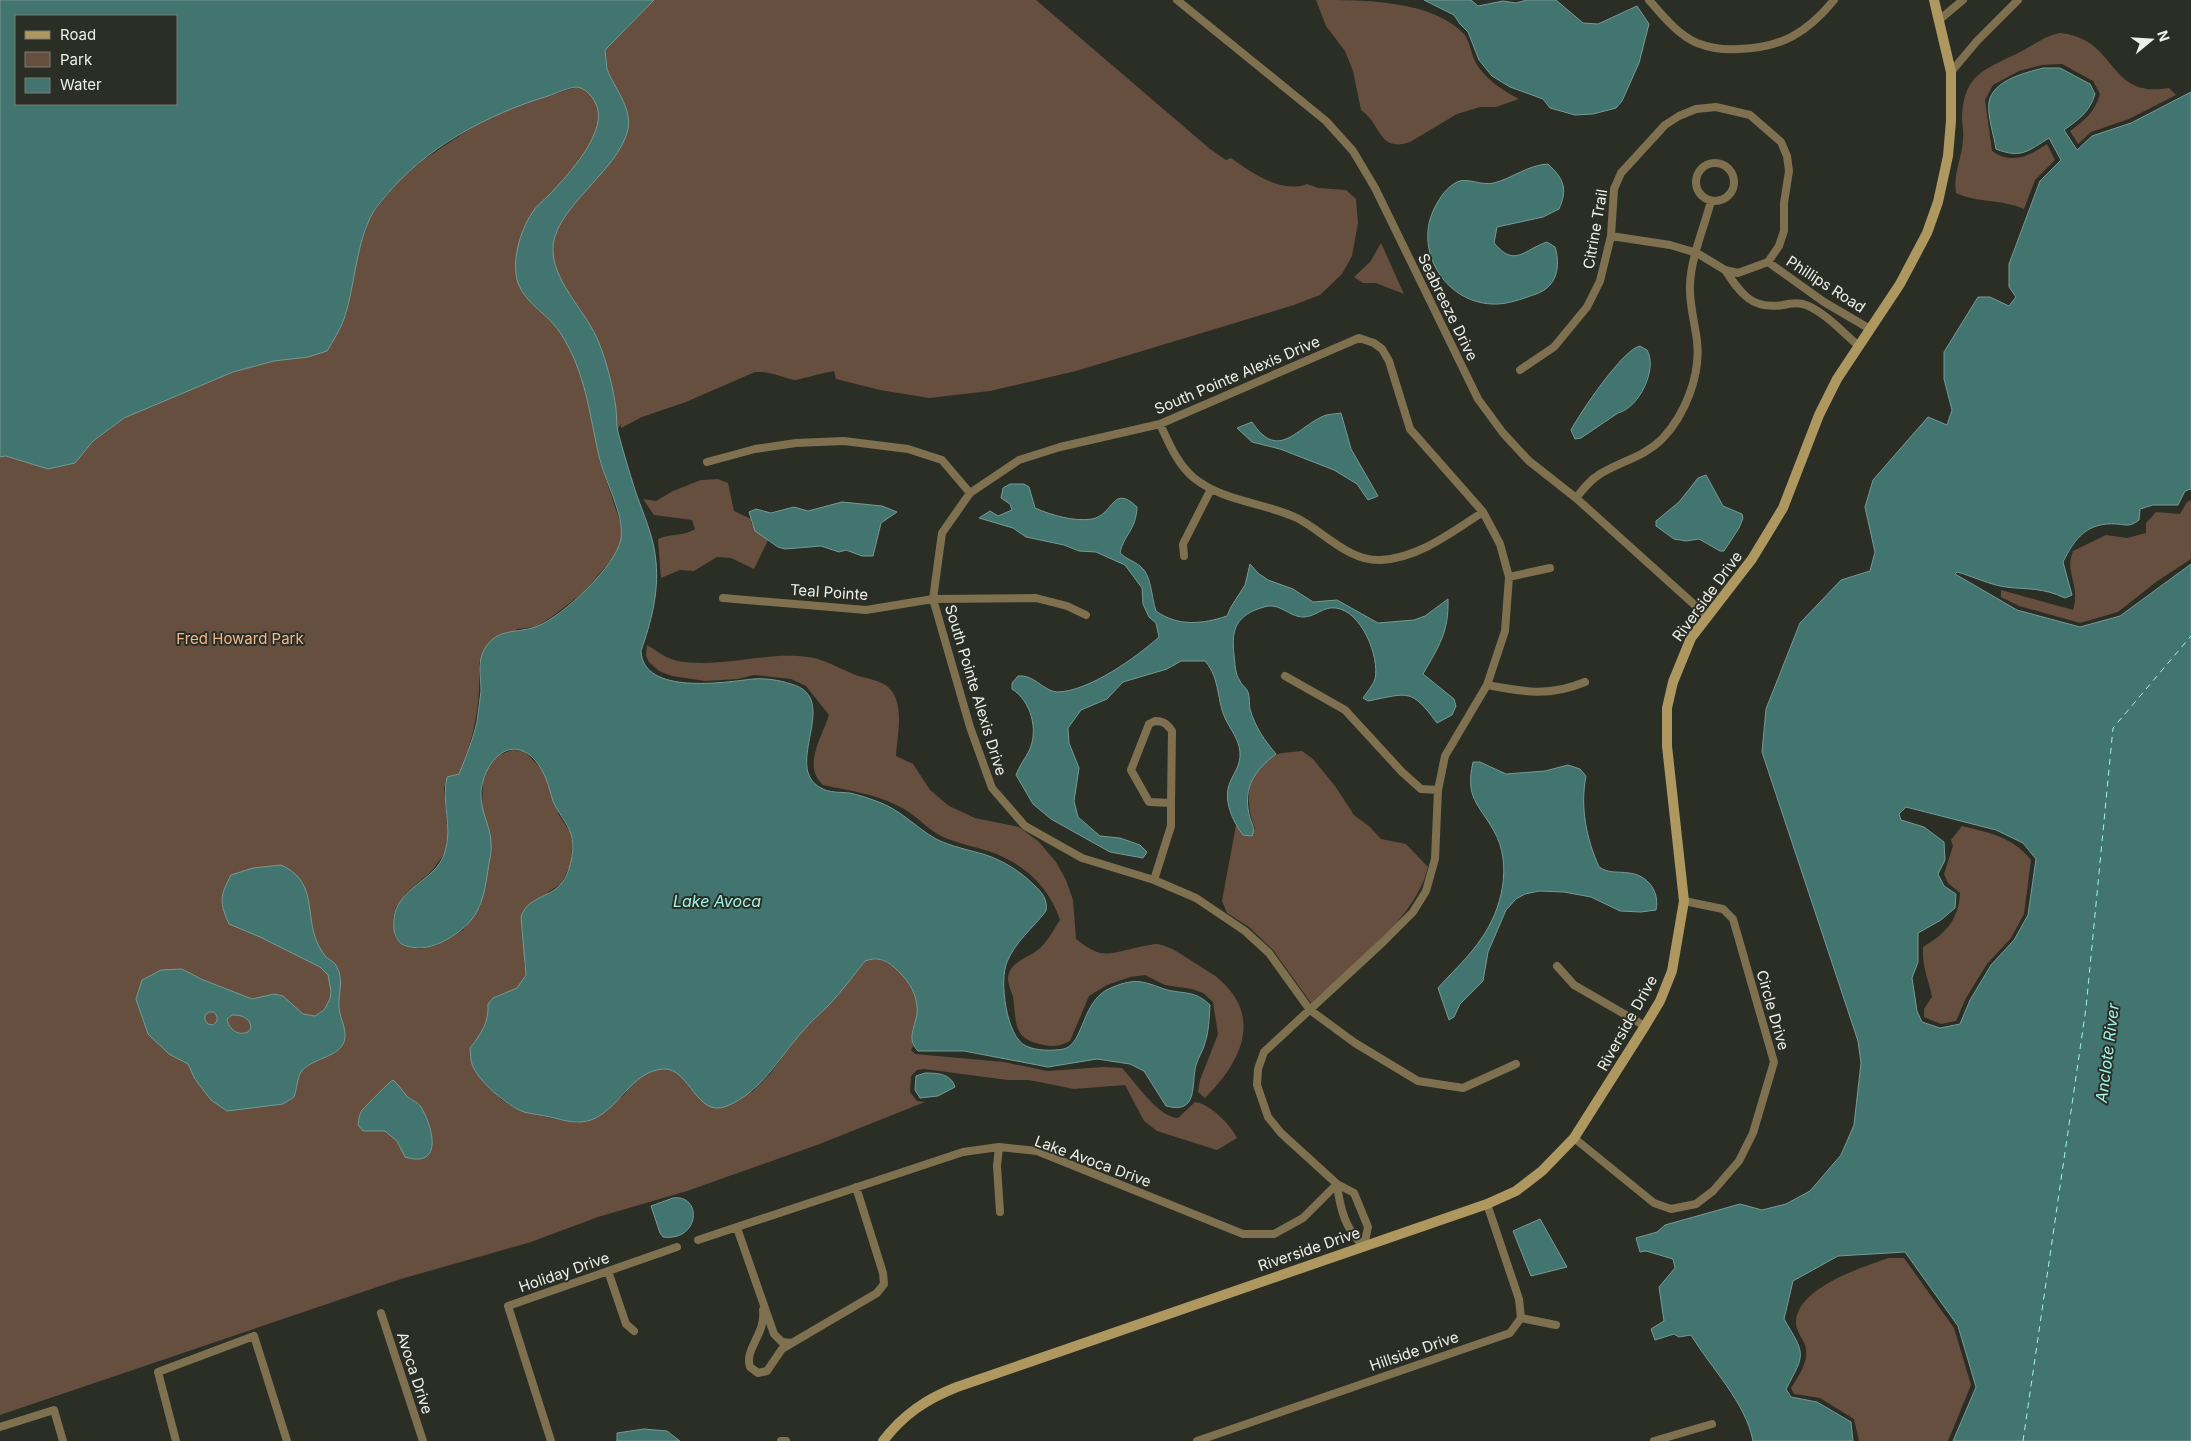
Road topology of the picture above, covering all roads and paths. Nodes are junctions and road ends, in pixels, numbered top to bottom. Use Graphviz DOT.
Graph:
graph roads {
  1 [pos="1177,0"];
  2 [pos="1649,0"];
  3 [pos="1834,0"];
  4 [pos="1934,0"];
  5 [pos="1963,0"];
  6 [pos="2010,0"];
  7 [pos="2018,0"];
  8 [pos="2005,12"];
  9 [pos="1939,20"];
  10 [pos="1951,72"];
  11 [pos="1711,201"];
  12 [pos="1611,236"];
  13 [pos="1697,253"];
  14 [pos="1768,262"];
  15 [pos="1725,270"];
  16 [pos="1870,329"];
  17 [pos="1859,346"];
  18 [pos="1520,370"];
  19 [pos="1160,424"];
  20 [pos="707,462"];
  21 [pos="1211,490"];
  22 [pos="970,493"];
  23 [pos="1576,498"];
  24 [pos="1483,512"];
  25 [pos="1184,556"];
  26 [pos="1550,568"];
  27 [pos="1509,577"];
  28 [pos="723,598"];
  29 [pos="933,599"];
  30 [pos="1086,615"];
  31 [pos="1708,617"];
  32 [pos="1285,676"];
  33 [pos="1585,682"];
  34 [pos="1487,685"];
  35 [pos="1438,790"];
  36 [pos="1171,803"];
  37 [pos="1154,880"];
  38 [pos="1684,901"];
  39 [pos="1558,966"];
  40 [pos="1310,1010"];
  41 [pos="1646,1026"];
  42 [pos="1516,1064"];
  43 [pos="1574,1138"];
  44 [pos="998,1146"];
  45 [pos="1337,1184"];
  46 [pos="856,1187"];
  47 [pos="1487,1204"];
  48 [pos="1000,1212"];
  49 [pos="737,1228"];
  50 [pos="698,1240"];
  51 [pos="1364,1246"];
  52 [pos="677,1247"];
  53 [pos="608,1271"];
  54 [pos="761,1298"];
  55 [pos="381,1313"];
  56 [pos="1521,1318"];
  57 [pos="1556,1325"];
  58 [pos="634,1331"];
  59 [pos="792,1343"];
  60 [pos="1712,1424"];
  61 [pos="0,1427"];
  62 [pos="63,1441"];
  63 [pos="176,1441"];
  64 [pos="288,1441"];
  65 [pos="423,1441"];
  66 [pos="551,1441"];
  67 [pos="781,1441"];
  68 [pos="786,1441"];
  69 [pos="883,1441"];
  70 [pos="1197,1441"];
  71 [pos="1654,1441"];
  1 -- 23 [label="street, Seabreeze Drive"];
  2 -- 3 [label="street"];
  4 -- 9 [label="street, Riverside Drive"];
  5 -- 9 [label="street"];
  6 -- 8 [label="street"];
  7 -- 8 [label="street"];
  8 -- 10 [label="street"];
  9 -- 10 [label="street, Riverside Drive"];
  10 -- 16 [label="street, Riverside Drive"];
  11 -- 11 [label="street"];
  11 -- 13 [label="street"];
  12 -- 13 [label="street"];
  12 -- 14 [label="street, Citrine Trail"];
  12 -- 18 [label="street, Citrine Trail"];
  13 -- 15 [label="street"];
  13 -- 23 [label="street"];
  14 -- 15 [label="street"];
  14 -- 16 [label="street, Phillips Road"];
  15 -- 17 [label="street, Phillips Road"];
  16 -- 17 [label="street, Riverside Drive"];
  17 -- 31 [label="street, Riverside Drive"];
  19 -- 21 [label="street"];
  19 -- 22 [label="street, South Pointe Alexis Drive"];
  19 -- 24 [label="street, South Pointe Alexis Drive"];
  20 -- 22 [label="street"];
  21 -- 24 [label="street"];
  21 -- 25 [label="street"];
  22 -- 29 [label="street, South Pointe Alexis Drive"];
  23 -- 31 [label="street, Seabreeze Drive"];
  24 -- 27 [label="street, South Pointe Alexis Drive"];
  26 -- 27 [label="street"];
  27 -- 34 [label="street, South Pointe Alexis Drive"];
  28 -- 29 [label="street, Teal Pointe"];
  29 -- 30 [label="street, Teal Pointe"];
  29 -- 37 [label="street, South Pointe Alexis Drive"];
  31 -- 38 [label="street, Riverside Drive"];
  32 -- 35 [label="street"];
  33 -- 34 [label="street"];
  34 -- 35 [label="street, South Pointe Alexis Drive"];
  35 -- 40 [label="street, South Pointe Alexis Drive"];
  36 -- 36 [label="street"];
  36 -- 37 [label="street"];
  37 -- 40 [label="street, South Pointe Alexis Drive"];
  38 -- 41 [label="street, Riverside Drive"];
  38 -- 43 [label="street, Circle Drive"];
  39 -- 41 [label="street"];
  40 -- 42 [label="street"];
  40 -- 45 [label="street, South Pointe Alexis Drive"];
  41 -- 43 [label="street, Riverside Drive"];
  43 -- 47 [label="street, Riverside Drive"];
  44 -- 45 [label="street, Lake Avoca Drive"];
  44 -- 46 [label="street, Lake Avoca Drive"];
  44 -- 48 [label="street"];
  45 -- 51 [label="street"];
  45 -- 51 [label="street, South Pointe Alexis Drive"];
  46 -- 49 [label="street, Lake Avoca Drive"];
  46 -- 59 [label="street"];
  47 -- 51 [label="street, Riverside Drive"];
  47 -- 56 [label="street"];
  49 -- 50 [label="street"];
  49 -- 54 [label="street"];
  51 -- 69 [label="street, Riverside Drive"];
  52 -- 53 [label="street, Holiday Drive"];
  53 -- 58 [label="street"];
  53 -- 66 [label="street, Holiday Drive"];
  54 -- 59 [label="street"];
  54 -- 59 [label="street"];
  55 -- 65 [label="street, Avoca Drive"];
  56 -- 57 [label="street"];
  56 -- 70 [label="street, Hillside Drive"];
  60 -- 71 [label="street"];
  61 -- 62 [label="street"];
  63 -- 64 [label="street"];
  67 -- 68 [label="street"];
}
